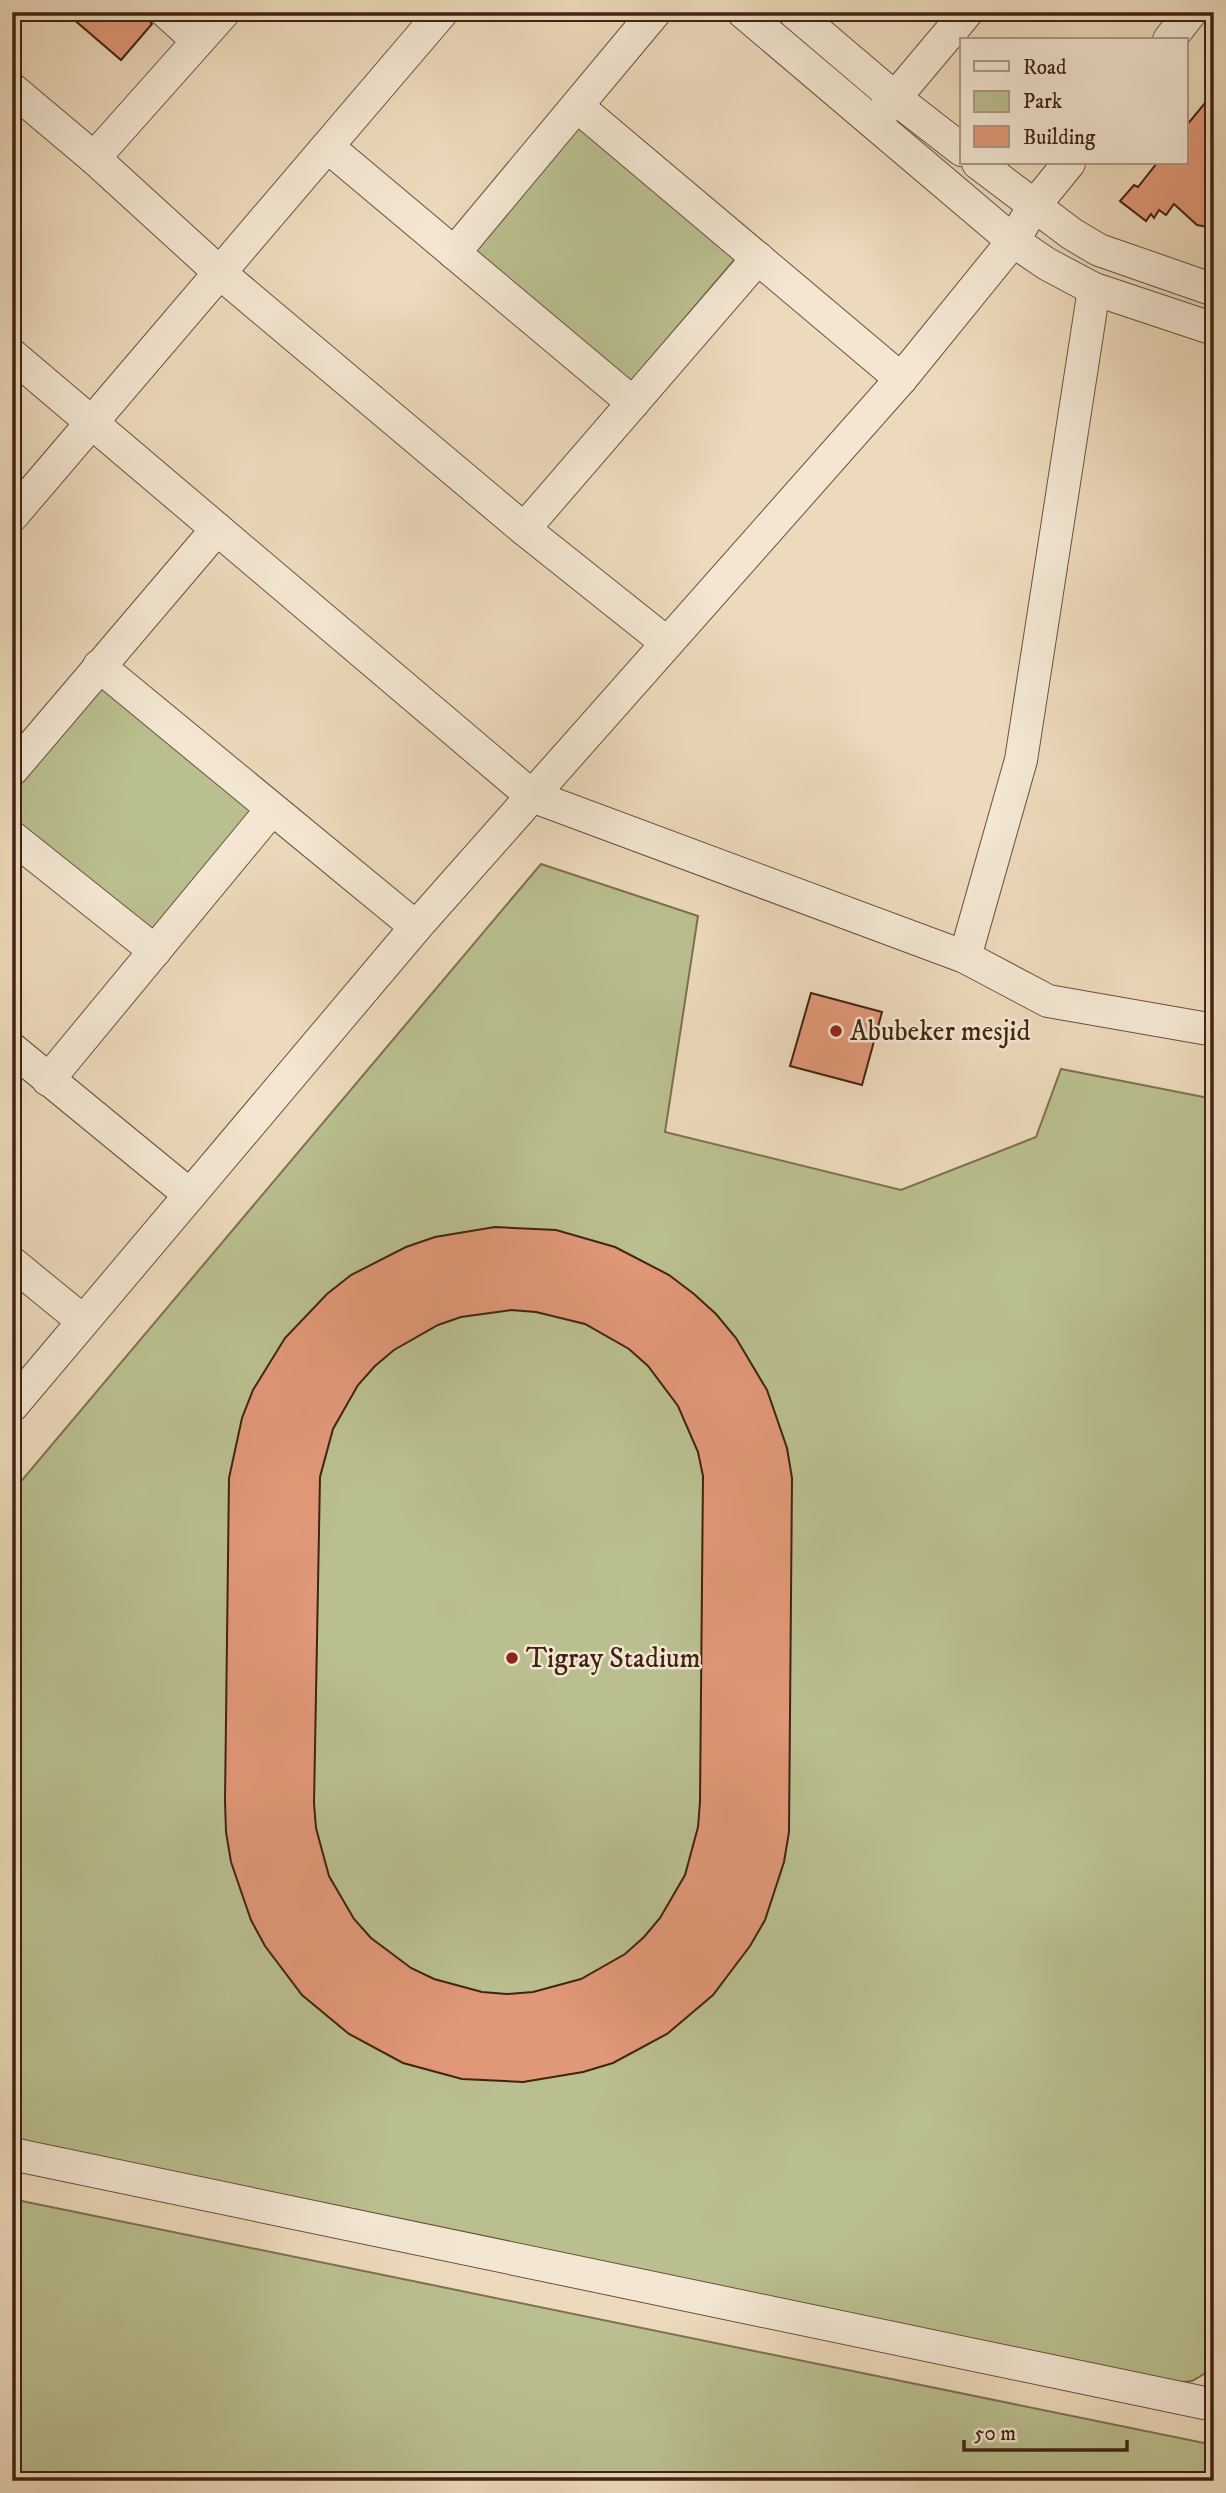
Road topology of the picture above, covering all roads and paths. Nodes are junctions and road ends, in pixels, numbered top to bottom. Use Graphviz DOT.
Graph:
graph roads {
  1 [pos="166,12"];
  2 [pos="224,12"];
  3 [pos="442,12"];
  4 [pos="655,12"];
  5 [pos="743,12"];
  6 [pos="794,12"];
  7 [pos="967,12"];
  8 [pos="1191,12"];
  9 [pos="1171,38"];
  10 [pos="198,41"];
  11 [pos="12,89"];
  12 [pos="895,98"];
  13 [pos="577,106"];
  14 [pos="874,122"];
  15 [pos="327,147"];
  16 [pos="960,148"];
  17 [pos="94,158"];
  18 [pos="979,164"];
  19 [pos="1068,164"];
  20 [pos="1034,206"];
  21 [pos="1013,241"];
  22 [pos="454,253"];
  23 [pos="758,258"];
  24 [pos="220,273"];
  25 [pos="1094,289"];
  26 [pos="1214,290"];
  27 [pos="1214,329"];
  28 [pos="12,355"];
  29 [pos="901,379"];
  30 [pos="633,403"];
  31 [pos="92,423"];
  32 [pos="12,516"];
  33 [pos="217,529"];
  34 [pos="524,529"];
  35 [pos="667,643"];
  36 [pos="99,666"];
  37 [pos="12,770"];
  38 [pos="532,796"];
  39 [pos="272,809"];
  40 [pos="12,836"];
  41 [pos="416,927"];
  42 [pos="155,951"];
  43 [pos="965,957"];
  44 [pos="1214,1030"];
  45 [pos="12,1049"];
  46 [pos="48,1080"];
  47 [pos="190,1195"];
  48 [pos="12,1263"];
  49 [pos="83,1321"];
  50 [pos="12,1406"];
  51 [pos="12,2154"];
  52 [pos="1214,2405"];
  1 -- 10 [label="street"];
  2 -- 10 [label="street"];
  3 -- 15 [label="street"];
  4 -- 13 [label="street"];
  5 -- 14 [label="street"];
  6 -- 12 [label="street"];
  7 -- 12 [label="street"];
  8 -- 9 [label="street"];
  10 -- 17 [label="street"];
  11 -- 17 [label="street"];
  12 -- 14 [label="street"];
  12 -- 16 [label="street"];
  13 -- 22 [label="street"];
  13 -- 23 [label="street"];
  14 -- 21 [label="street"];
  15 -- 22 [label="street"];
  15 -- 24 [label="street"];
  17 -- 24 [label="street"];
  18 -- 20 [label="street"];
  19 -- 20 [label="street"];
  20 -- 21 [label="street"];
  20 -- 26 [label="street"];
  21 -- 25 [label="street"];
  21 -- 29 [label="street"];
  22 -- 30 [label="street"];
  23 -- 29 [label="street"];
  23 -- 30 [label="street"];
  24 -- 31 [label="street"];
  24 -- 34 [label="street"];
  25 -- 27 [label="street"];
  25 -- 43 [label="street"];
  28 -- 31 [label="street"];
  29 -- 35 [label="street"];
  30 -- 34 [label="street"];
  31 -- 32 [label="street"];
  31 -- 33 [label="street"];
  33 -- 36 [label="street"];
  33 -- 38 [label="street"];
  34 -- 35 [label="street"];
  35 -- 38 [label="street"];
  36 -- 37 [label="street"];
  36 -- 39 [label="street"];
  38 -- 41 [label="street"];
  38 -- 43 [label="street"];
  39 -- 41 [label="street"];
  39 -- 42 [label="street"];
  40 -- 42 [label="street"];
  41 -- 47 [label="street"];
  42 -- 46 [label="street"];
  43 -- 44 [label="street"];
  45 -- 46 [label="street"];
  46 -- 47 [label="street"];
  47 -- 49 [label="street"];
  48 -- 49 [label="street"];
  49 -- 50 [label="street"];
  51 -- 52 [label="street"];
}
